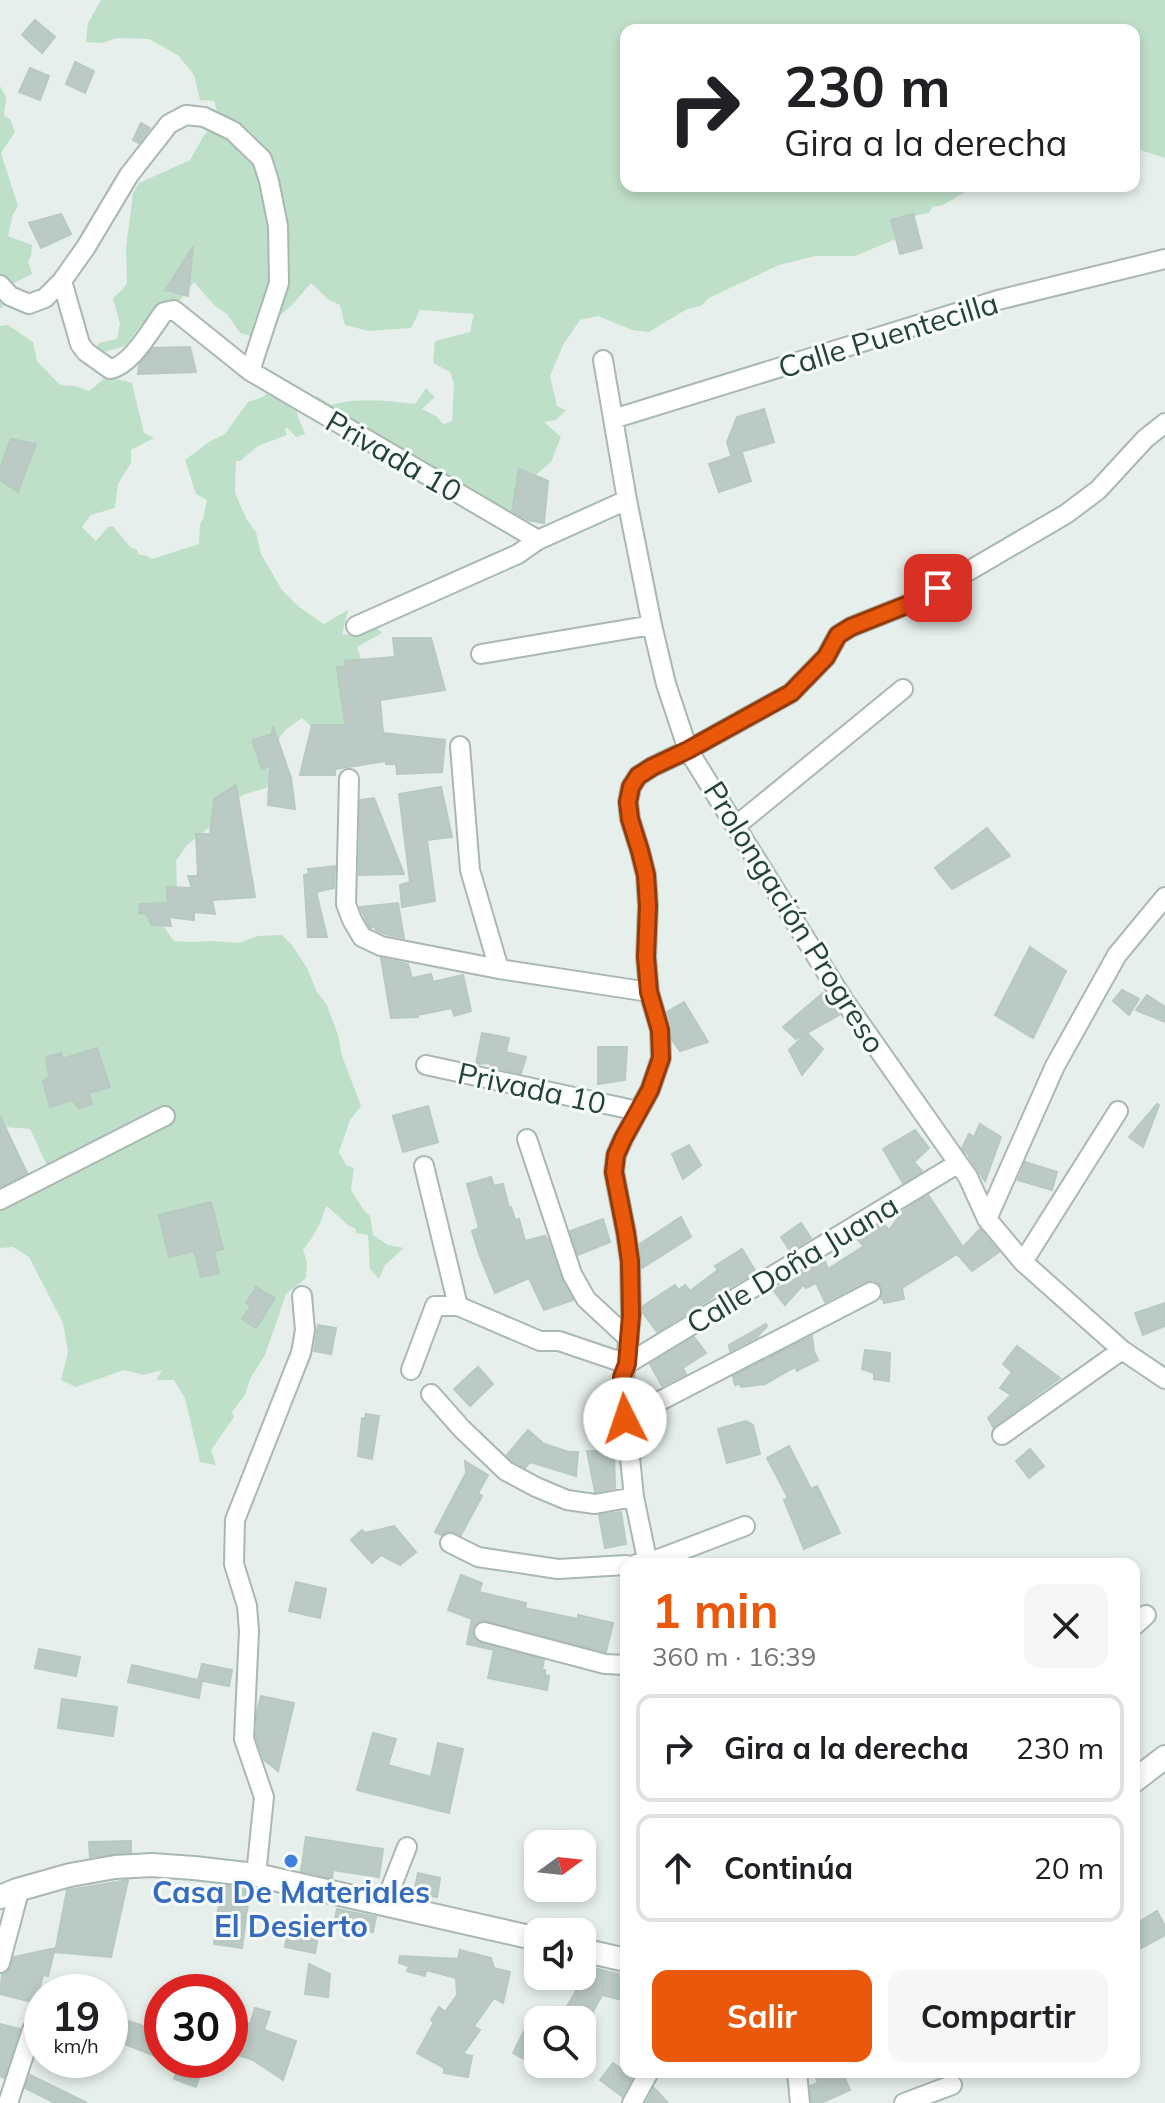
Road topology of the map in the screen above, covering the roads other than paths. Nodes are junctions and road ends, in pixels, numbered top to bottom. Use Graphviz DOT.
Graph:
graph roads {
  1 [pos="1165,259"];
  2 [pos="62,281"];
  3 [pos="0,285"];
  4 [pos="603,360"];
  5 [pos="250,371"];
  6 [pos="613,419"];
  7 [pos="1165,423"];
  8 [pos="627,500"];
  9 [pos="538,540"];
  10 [pos="652,625"];
  11 [pos="356,626"];
  12 [pos="481,654"];
  13 [pos="903,689"];
  14 [pos="460,746"];
  15 [pos="688,750"];
  16 [pos="349,779"];
  17 [pos="737,825"];
  18 [pos="1165,897"];
  19 [pos="499,969"];
  20 [pos="649,992"];
  21 [pos="426,1065"];
  22 [pos="638,1111"];
  23 [pos="1118,1111"];
  24 [pos="165,1116"];
  25 [pos="527,1139"];
  26 [pos="957,1164"];
  27 [pos="424,1166"];
  28 [pos="0,1200"];
  29 [pos="987,1219"];
  30 [pos="1023,1262"];
  31 [pos="871,1292"];
  32 [pos="302,1296"];
  33 [pos="458,1306"];
  34 [pos="629,1339"];
  35 [pos="1122,1350"];
  36 [pos="627,1364"];
  37 [pos="411,1370"];
  38 [pos="1165,1379"];
  39 [pos="431,1394"];
  40 [pos="625,1419"];
  41 [pos="1002,1435"];
  42 [pos="634,1497"];
  43 [pos="745,1526"];
  44 [pos="450,1543"];
  45 [pos="647,1558"];
  46 [pos="663,1558"];
  47 [pos="620,1565"];
  48 [pos="484,1632"];
  49 [pos="620,1665"];
  50 [pos="1165,1757"];
  51 [pos="1140,1776"];
  52 [pos="407,1847"];
  53 [pos="256,1875"];
  54 [pos="9,1894"];
  55 [pos="385,1903"];
  56 [pos="524,1936"];
  57 [pos="596,1953"];
  58 [pos="620,1959"];
  59 [pos="0,1963"];
  60 [pos="24,2054"];
  61 [pos="646,2078"];
  62 [pos="798,2078"];
  63 [pos="952,2085"];
  64 [pos="8,2103"];
  65 [pos="632,2103"];
  66 [pos="800,2103"];
  67 [pos="904,2103"];
  1 -- 6 [label="street, Calle Puentecilla"];
  2 -- 3 [label="street"];
  2 -- 5 [label="street, Privada 10"];
  2 -- 5 [label="street"];
  4 -- 6 [label="street, Prolongación Progreso"];
  5 -- 9 [label="street, Privada 10"];
  6 -- 8 [label="street, Prolongación Progreso"];
  7 -- 15 [label="street"];
  8 -- 9 [label="street"];
  8 -- 10 [label="street, Prolongación Progreso"];
  9 -- 11 [label="street"];
  10 -- 12 [label="street"];
  10 -- 15 [label="street, Prolongación Progreso"];
  13 -- 17 [label="street"];
  14 -- 19 [label="street"];
  15 -- 17 [label="street, Prolongación Progreso"];
  15 -- 20 [label="street"];
  16 -- 19 [label="street"];
  17 -- 26 [label="street, Prolongación Progreso"];
  18 -- 29 [label="street"];
  19 -- 20 [label="street"];
  20 -- 22 [label="street"];
  21 -- 22 [label="street, Privada 10"];
  22 -- 34 [label="street"];
  23 -- 30 [label="street"];
  24 -- 28 [label="street"];
  25 -- 34 [label="street"];
  26 -- 29 [label="street, Prolongación Progreso"];
  26 -- 36 [label="street, Calle Doña Juana"];
  27 -- 33 [label="street"];
  29 -- 30 [label="street, Prolongación Progreso"];
  30 -- 35 [label="street, Prolongación Progreso"];
  31 -- 40 [label="street"];
  32 -- 53 [label="street"];
  33 -- 36 [label="street"];
  33 -- 37 [label="street"];
  34 -- 36 [label="street"];
  35 -- 38 [label="street, Prolongación Progreso"];
  35 -- 41 [label="street"];
  36 -- 40 [label="street"];
  39 -- 42 [label="street"];
  40 -- 42 [label="street"];
  42 -- 45 [label="street"];
  43 -- 46 [label="street"];
  44 -- 47 [label="street"];
  48 -- 49 [label="street"];
  50 -- 51 [label="street"];
  52 -- 55 [label="street"];
  53 -- 54 [label="street"];
  53 -- 55 [label="street"];
  54 -- 59 [label="street"];
  55 -- 56 [label="street"];
  57 -- 58 [label="street"];
  60 -- 64 [label="street"];
  61 -- 65 [label="street"];
  62 -- 66 [label="street"];
  63 -- 67 [label="street"];
}
